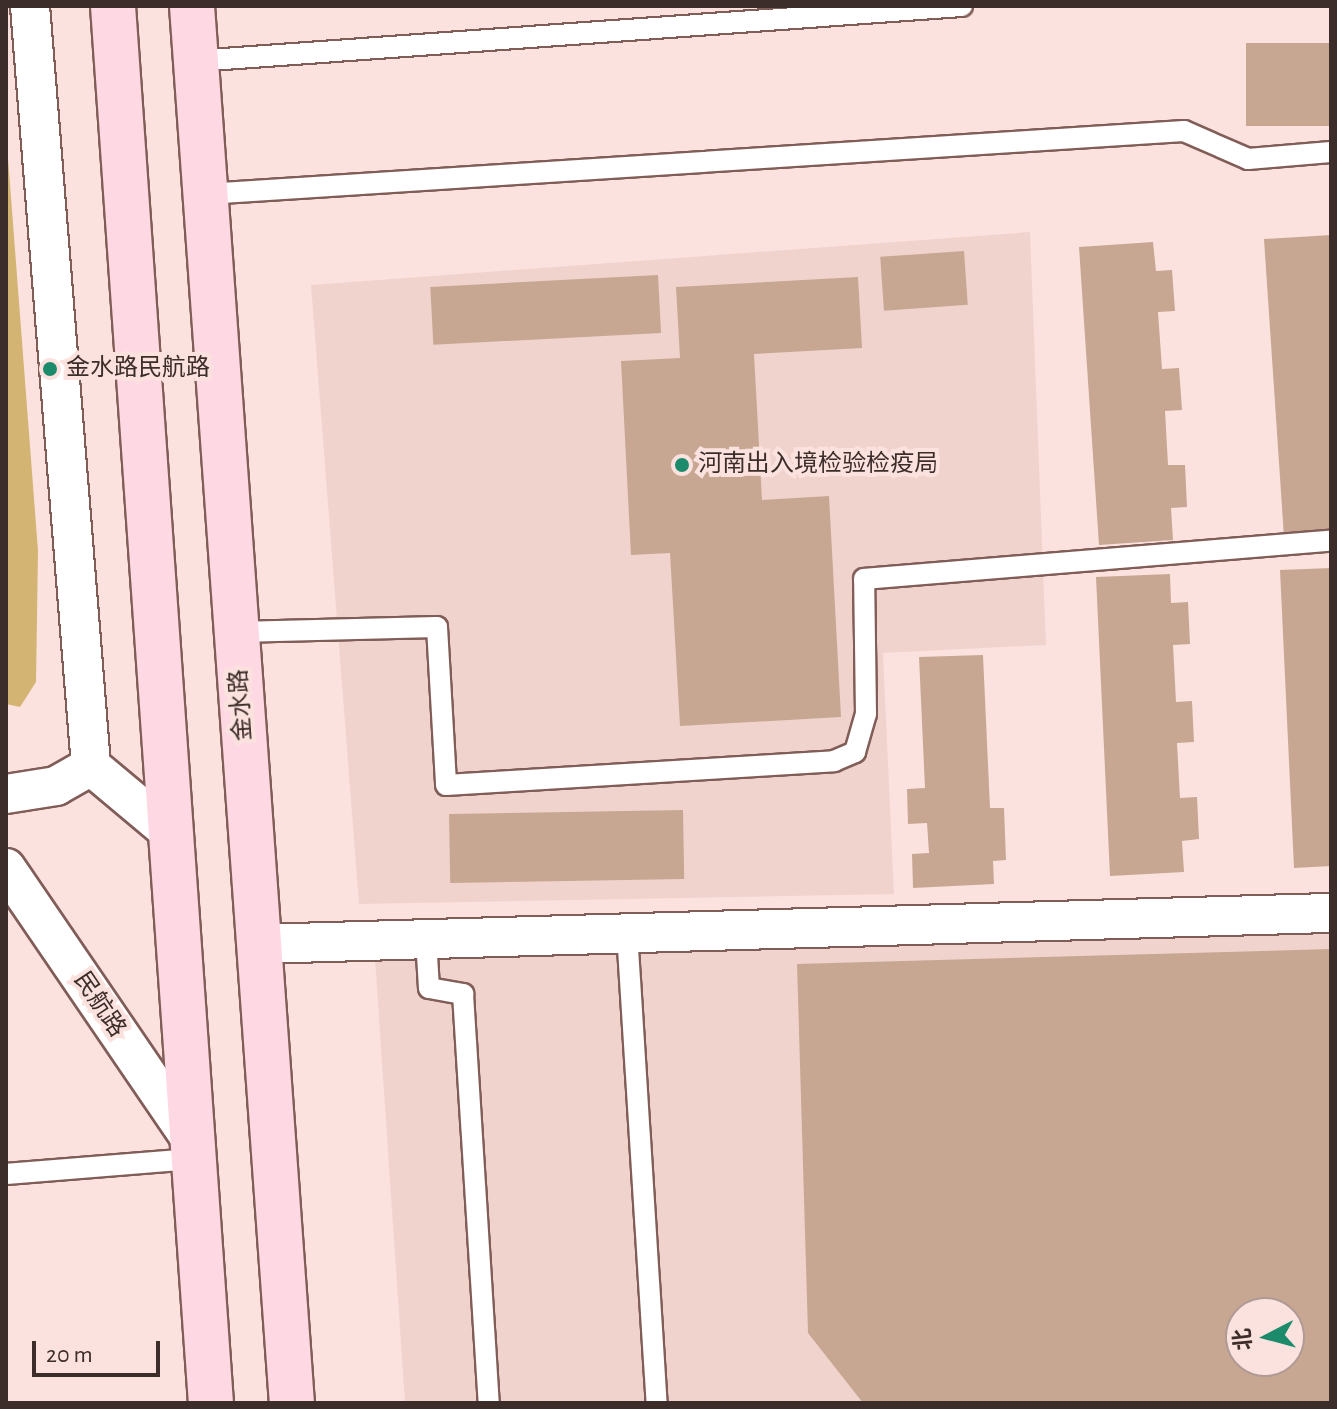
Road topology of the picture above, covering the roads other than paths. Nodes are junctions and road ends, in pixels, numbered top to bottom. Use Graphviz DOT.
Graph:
graph roads {
  1 [pos="30,6"];
  2 [pos="113,6"];
  3 [pos="192,6"];
  4 [pos="962,6"];
  5 [pos="196,61"];
  6 [pos="1331,152"];
  7 [pos="206,194"];
  8 [pos="1331,541"];
  9 [pos="237,632"];
  10 [pos="91,766"];
  11 [pos="6,794"];
  12 [pos="170,832"];
  13 [pos="6,868"];
  14 [pos="1331,913"];
  15 [pos="627,932"];
  16 [pos="426,938"];
  17 [pos="259,944"];
  18 [pos="193,1151"];
  19 [pos="6,1174"];
  20 [pos="211,1403"];
  21 [pos="292,1403"];
  22 [pos="489,1403"];
  23 [pos="657,1403"];
  1 -- 10 [label="street"];
  2 -- 12 [label="main road"];
  3 -- 5 [label="main road, 金水路"];
  4 -- 5 [label="lane"];
  5 -- 7 [label="main road, 金水路"];
  6 -- 7 [label="lane"];
  7 -- 9 [label="main road, 金水路"];
  8 -- 9 [label="lane"];
  9 -- 17 [label="main road, 金水路"];
  10 -- 11 [label="street"];
  10 -- 12 [label="street"];
  12 -- 18 [label="main road"];
  13 -- 18 [label="street, 民航路"];
  14 -- 15 [label="street"];
  15 -- 16 [label="street"];
  15 -- 23 [label="lane"];
  16 -- 17 [label="street"];
  16 -- 22 [label="lane"];
  17 -- 21 [label="main road, 金水路"];
  18 -- 19 [label="lane"];
  18 -- 20 [label="main road"];
}
